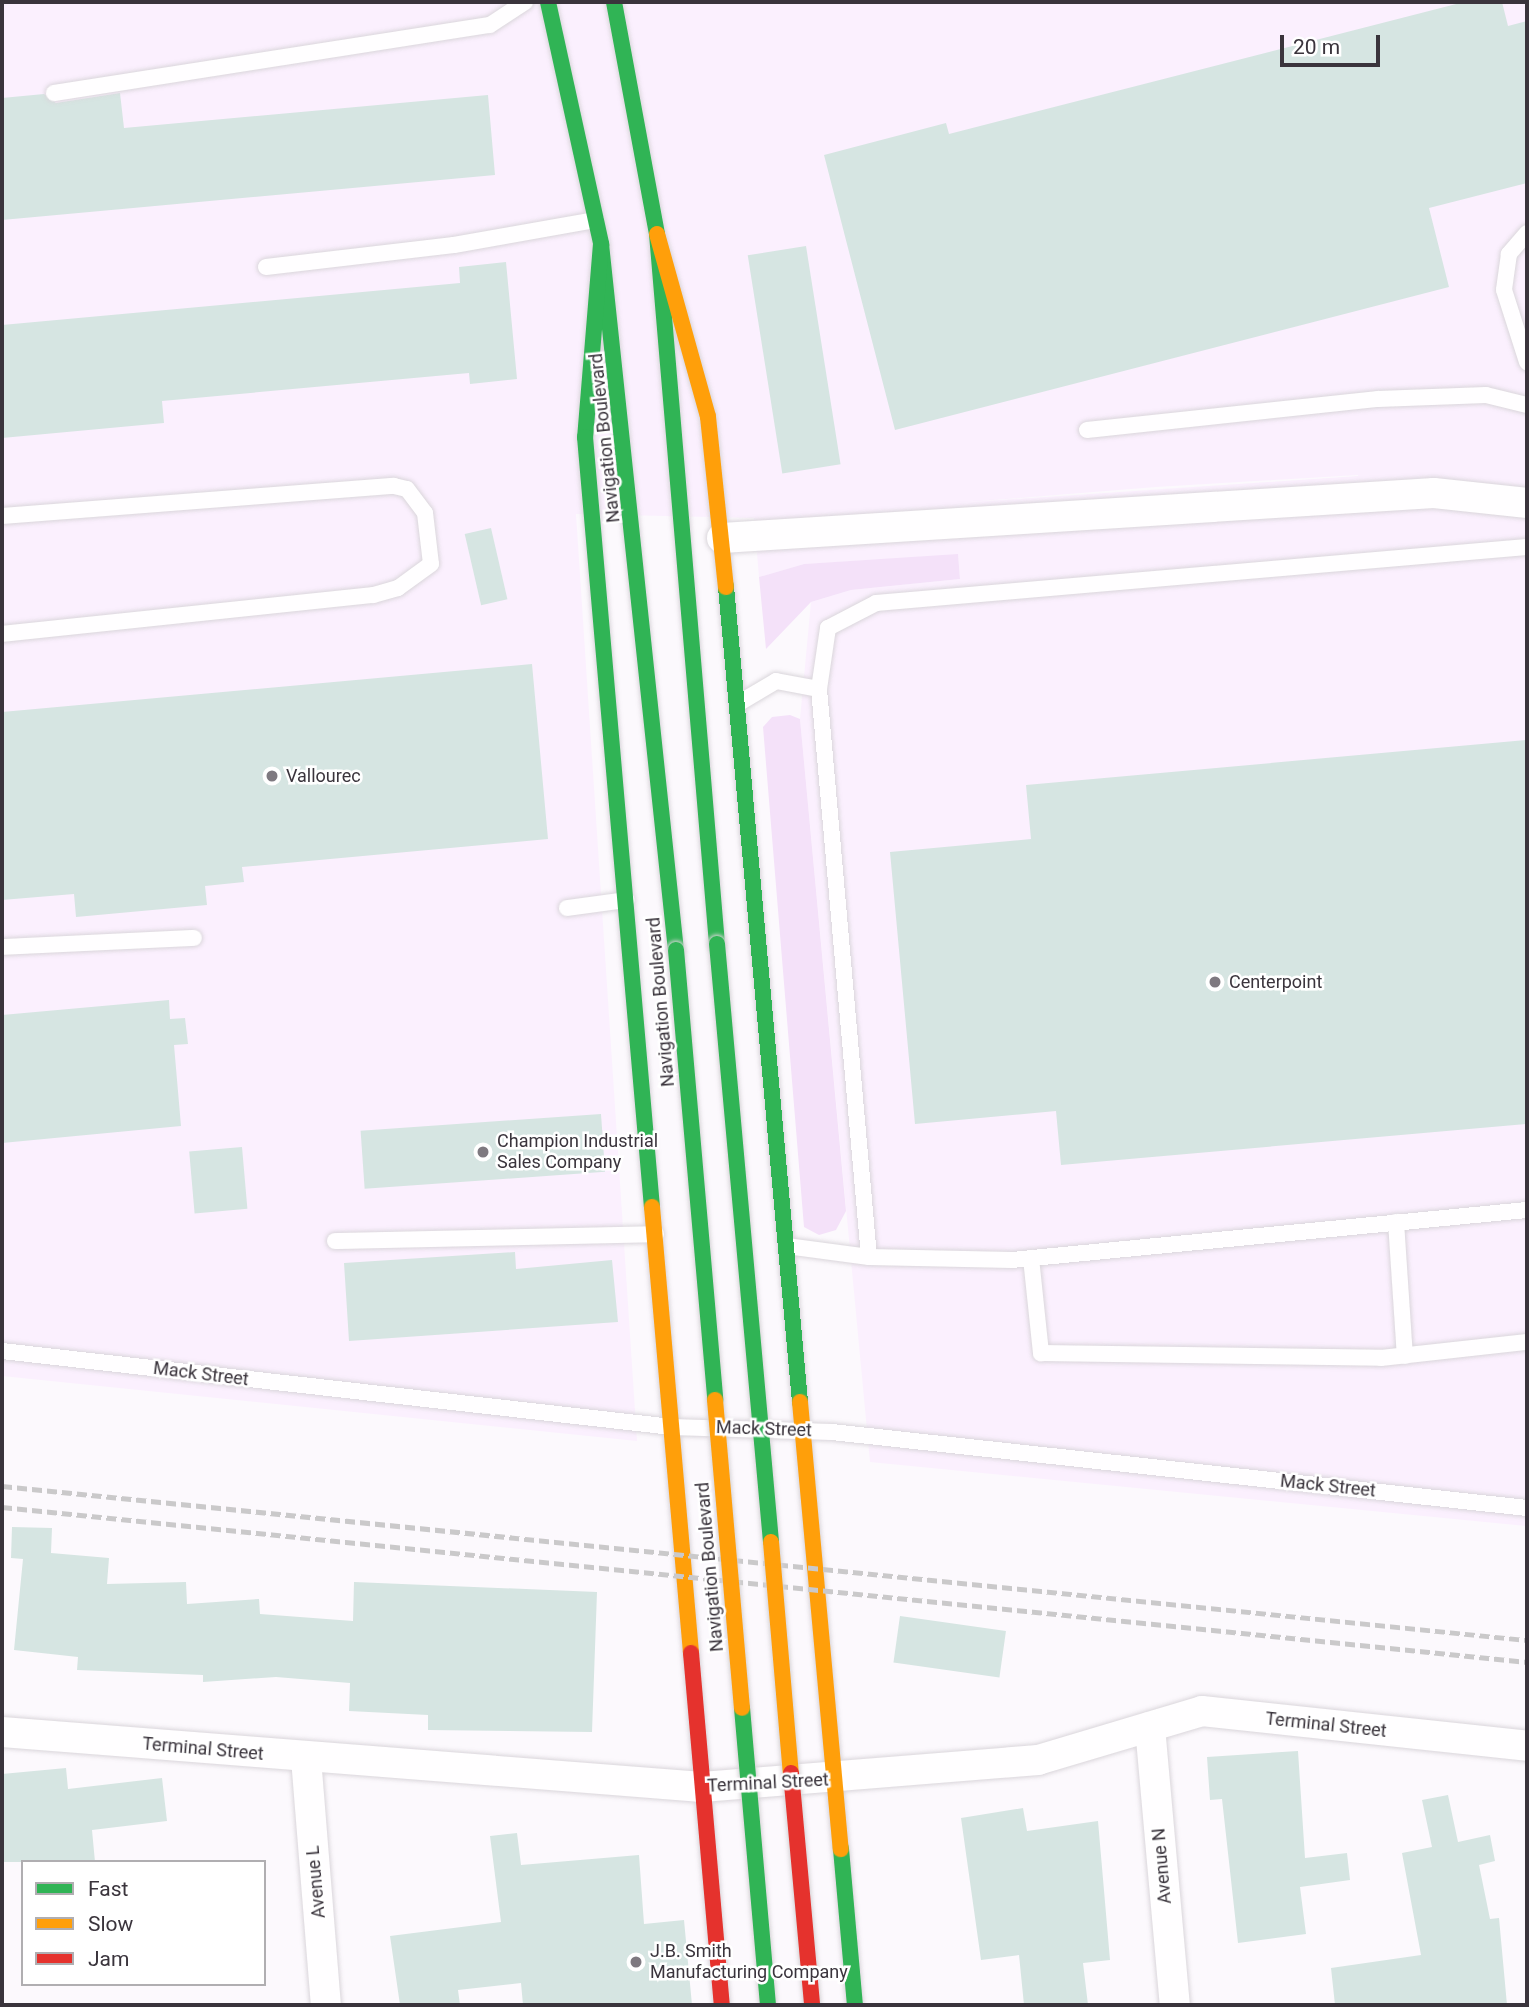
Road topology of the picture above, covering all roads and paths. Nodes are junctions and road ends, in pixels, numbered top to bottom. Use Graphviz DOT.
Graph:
graph roads {
  1 [pos="525,2"];
  2 [pos="548,2"];
  3 [pos="614,2"];
  4 [pos="54,93"];
  5 [pos="596,220"];
  6 [pos="1527,233"];
  7 [pos="657,234"];
  8 [pos="601,244"];
  9 [pos="266,267"];
  10 [pos="1527,362"];
  11 [pos="1527,405"];
  12 [pos="1087,430"];
  13 [pos="1527,503"];
  14 [pos="2,516"];
  15 [pos="722,538"];
  16 [pos="1527,547"];
  17 [pos="2,634"];
  18 [pos="819,689"];
  19 [pos="737,705"];
  20 [pos="626,900"];
  21 [pos="567,908"];
  22 [pos="194,938"];
  23 [pos="2,947"];
  24 [pos="1527,1210"];
  25 [pos="1396,1222"];
  26 [pos="656,1234"];
  27 [pos="335,1241"];
  28 [pos="786,1245"];
  29 [pos="869,1257"];
  30 [pos="1031,1258"];
  31 [pos="1527,1342"];
  32 [pos="2,1351"];
  33 [pos="1405,1356"];
  34 [pos="672,1427"];
  35 [pos="803,1429"];
  36 [pos="1527,1508"];
  37 [pos="1150,1727"];
  38 [pos="2,1732"];
  39 [pos="1527,1746"];
  40 [pos="306,1758"];
  41 [pos="836,1779"];
  42 [pos="702,1787"];
  43 [pos="326,2005"];
  44 [pos="722,2005"];
  45 [pos="768,2005"];
  46 [pos="812,2005"];
  47 [pos="855,2005"];
  48 [pos="1175,2005"];
  1 -- 4 [label="lane"];
  2 -- 5 [label="main road, Navigation Boulevard"];
  3 -- 7 [label="main road"];
  5 -- 8 [label="main road, Navigation Boulevard"];
  5 -- 9 [label="lane"];
  6 -- 10 [label="lane"];
  7 -- 15 [label="main road"];
  7 -- 46 [label="main road, bridge"];
  8 -- 20 [label="main road"];
  8 -- 45 [label="main road, Navigation Boulevard, bridge"];
  11 -- 12 [label="lane"];
  13 -- 15 [label="street"];
  14 -- 17 [label="lane"];
  15 -- 19 [label="main road"];
  16 -- 18 [label="lane"];
  18 -- 19 [label="lane"];
  18 -- 29 [label="lane"];
  19 -- 28 [label="main road"];
  20 -- 21 [label="lane"];
  20 -- 26 [label="main road"];
  22 -- 23 [label="lane"];
  24 -- 25 [label="lane"];
  25 -- 30 [label="lane"];
  25 -- 33 [label="lane"];
  26 -- 27 [label="lane"];
  26 -- 34 [label="main road"];
  28 -- 29 [label="lane"];
  28 -- 35 [label="main road"];
  29 -- 30 [label="lane"];
  30 -- 33 [label="lane"];
  31 -- 33 [label="lane"];
  32 -- 34 [label="lane, Mack Street"];
  34 -- 35 [label="lane, Mack Street"];
  34 -- 42 [label="main road"];
  35 -- 36 [label="lane, Mack Street"];
  35 -- 41 [label="main road"];
  37 -- 39 [label="street, Terminal Street"];
  37 -- 41 [label="street, Terminal Street"];
  37 -- 48 [label="street, Avenue N"];
  38 -- 40 [label="street, Terminal Street"];
  40 -- 42 [label="street, Terminal Street"];
  40 -- 43 [label="street, Avenue L"];
  41 -- 42 [label="street, Terminal Street"];
  41 -- 47 [label="main road"];
  42 -- 44 [label="main road"];
}
